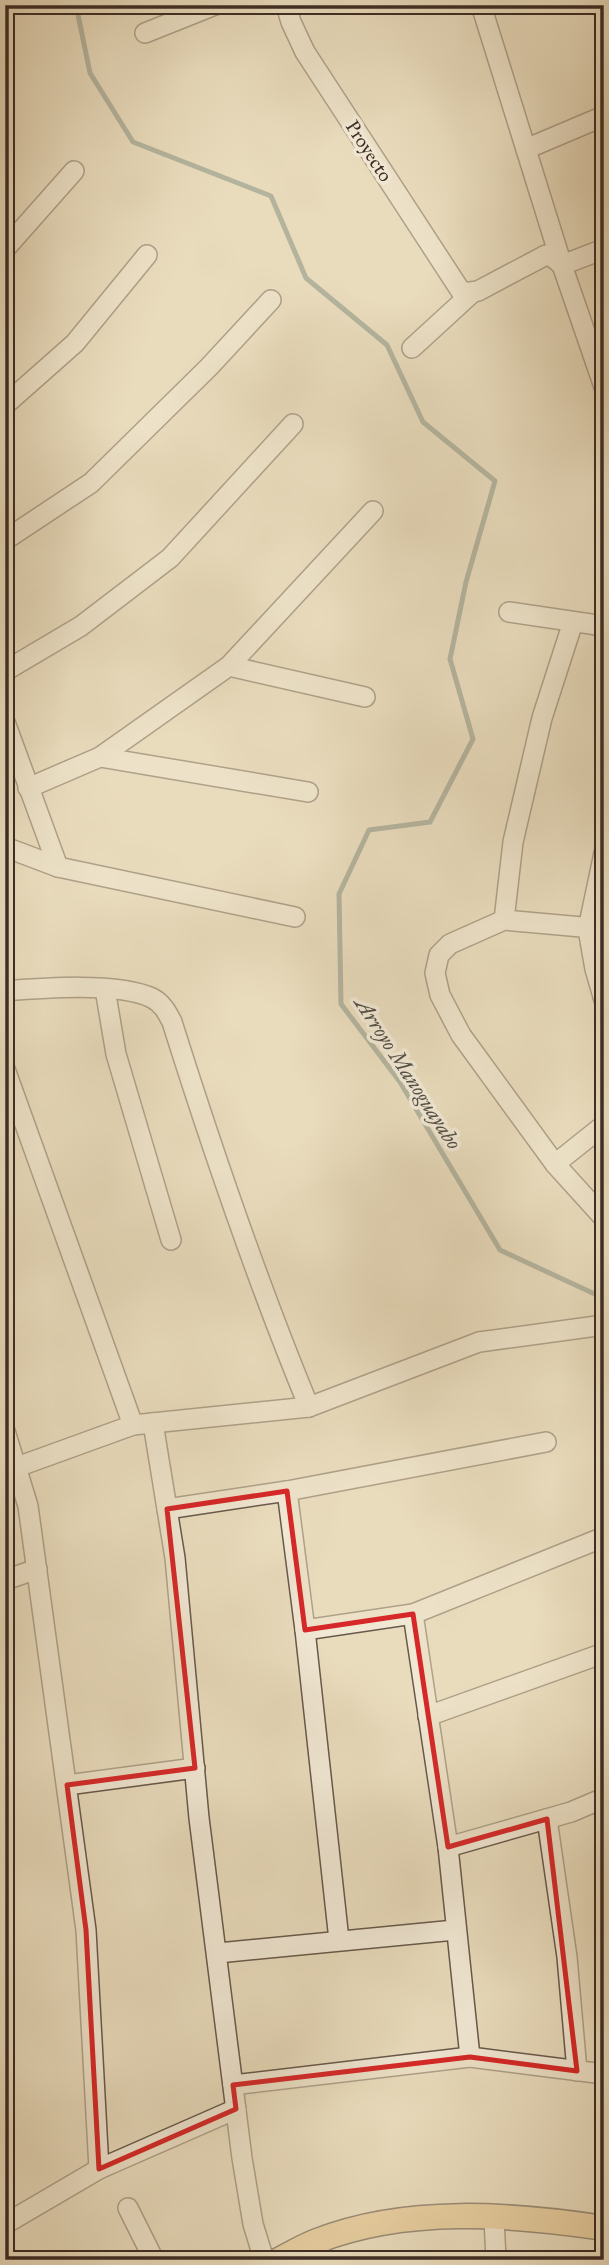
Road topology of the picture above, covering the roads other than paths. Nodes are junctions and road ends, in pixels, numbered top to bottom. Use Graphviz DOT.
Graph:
graph roads {
  1 [pos="286,5"];
  2 [pos="481,5"];
  3 [pos="208,7"];
  4 [pos="145,33"];
  5 [pos="604,116"];
  6 [pos="526,149"];
  7 [pos="74,171"];
  8 [pos="5,249"];
  9 [pos="604,250"];
  10 [pos="147,254"];
  11 [pos="562,265"];
  12 [pos="467,293"];
  13 [pos="271,300"];
  14 [pos="412,348"];
  15 [pos="603,382"];
  16 [pos="5,405"];
  17 [pos="293,424"];
  18 [pos="373,511"];
  19 [pos="5,540"];
  20 [pos="509,612"];
  21 [pos="573,622"];
  22 [pos="604,626"];
  23 [pos="229,666"];
  24 [pos="5,671"];
  25 [pos="365,697"];
  26 [pos="5,722"];
  27 [pos="100,757"];
  28 [pos="29,788"];
  29 [pos="308,792"];
  30 [pos="5,848"];
  31 [pos="604,853"];
  32 [pos="58,867"];
  33 [pos="295,917"];
  34 [pos="504,920"];
  35 [pos="596,929"];
  36 [pos="105,989"];
  37 [pos="5,991"];
  38 [pos="604,1000"];
  39 [pos="5,1069"];
  40 [pos="604,1125"];
  41 [pos="555,1164"];
  42 [pos="604,1218"];
  43 [pos="171,1240"];
  44 [pos="600,1325"];
  45 [pos="309,1407"];
  46 [pos="153,1423"];
  47 [pos="133,1425"];
  48 [pos="5,1431"];
  49 [pos="546,1442"];
  50 [pos="11,1469"];
  51 [pos="287,1491"];
  52 [pos="167,1509"];
  53 [pos="604,1537"];
  54 [pos="37,1569"];
  55 [pos="5,1580"];
  56 [pos="413,1614"];
  57 [pos="305,1630"];
  58 [pos="604,1653"];
  59 [pos="428,1716"];
  60 [pos="195,1768"];
  61 [pos="67,1785"];
  62 [pos="604,1798"];
  63 [pos="547,1819"];
  64 [pos="448,1847"];
  65 [pos="455,1930"];
  66 [pos="339,1940"];
  67 [pos="218,1953"];
  68 [pos="470,2057"];
  69 [pos="577,2071"];
  70 [pos="604,2074"];
  71 [pos="233,2085"];
  72 [pos="236,2109"];
  73 [pos="99,2169"];
  74 [pos="128,2208"];
  75 [pos="494,2218"];
  76 [pos="5,2224"];
  77 [pos="604,2228"];
  78 [pos="319,2250"];
  79 [pos="154,2260"];
  80 [pos="264,2260"];
  81 [pos="279,2260"];
  82 [pos="496,2260"];
  1 -- 12 [label="street, Proyecto"];
  2 -- 6 [label="street"];
  3 -- 4 [label="street"];
  5 -- 6 [label="street"];
  6 -- 11 [label="street"];
  7 -- 8 [label="street"];
  9 -- 11 [label="street"];
  10 -- 16 [label="street"];
  11 -- 12 [label="street"];
  11 -- 15 [label="street"];
  12 -- 14 [label="street"];
  13 -- 19 [label="street"];
  17 -- 24 [label="street"];
  18 -- 23 [label="street"];
  20 -- 21 [label="street"];
  21 -- 22 [label="street"];
  21 -- 34 [label="street"];
  23 -- 25 [label="street"];
  23 -- 27 [label="street"];
  26 -- 28 [label="street"];
  27 -- 28 [label="street"];
  27 -- 29 [label="street"];
  28 -- 32 [label="street"];
  30 -- 32 [label="street"];
  31 -- 35 [label="street"];
  32 -- 33 [label="street"];
  34 -- 35 [label="street"];
  34 -- 41 [label="street"];
  35 -- 38 [label="street"];
  36 -- 37 [label="street"];
  36 -- 43 [label="street"];
  36 -- 45 [label="street"];
  39 -- 47 [label="street"];
  40 -- 41 [label="street"];
  41 -- 42 [label="street"];
  44 -- 45 [label="street"];
  45 -- 46 [label="street"];
  46 -- 47 [label="street"];
  46 -- 52 [label="street"];
  47 -- 50 [label="street"];
  48 -- 50 [label="street"];
  49 -- 51 [label="street"];
  50 -- 54 [label="street"];
  51 -- 52 [label="street"];
  51 -- 57 [label="street"];
  52 -- 60 [label="street"];
  53 -- 56 [label="street"];
  54 -- 55 [label="street"];
  54 -- 61 [label="street"];
  56 -- 57 [label="street"];
  56 -- 59 [label="street"];
  57 -- 66 [label="street"];
  58 -- 59 [label="street"];
  59 -- 64 [label="street"];
  60 -- 61 [label="street"];
  60 -- 67 [label="street"];
  61 -- 73 [label="street"];
  62 -- 63 [label="street"];
  63 -- 64 [label="street"];
  63 -- 69 [label="street"];
  64 -- 65 [label="street"];
  65 -- 66 [label="street"];
  65 -- 68 [label="street"];
  66 -- 67 [label="street"];
  67 -- 71 [label="street"];
  68 -- 69 [label="street"];
  68 -- 71 [label="street"];
  69 -- 70 [label="street"];
  71 -- 72 [label="street"];
  72 -- 73 [label="street"];
  72 -- 80 [label="street"];
  73 -- 76 [label="street"];
  74 -- 79 [label="street"];
  75 -- 77 [label="main road"];
  75 -- 78 [label="main road"];
  75 -- 82 [label="street"];
  78 -- 81 [label="main road"];
}
